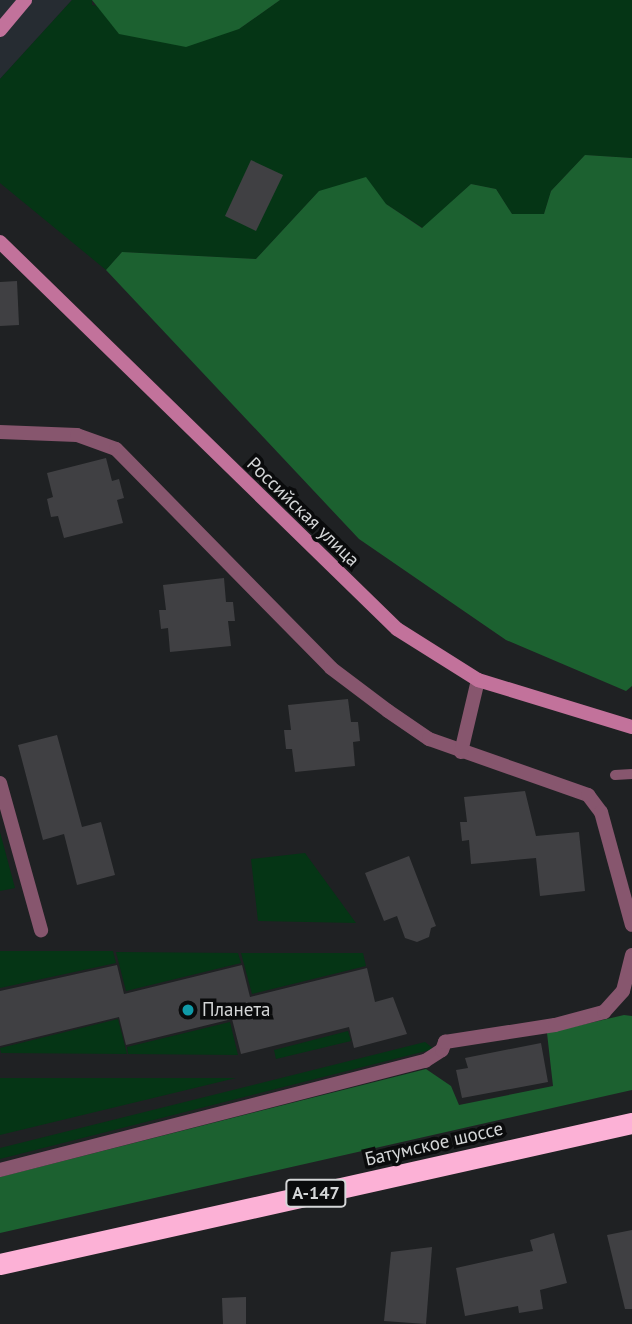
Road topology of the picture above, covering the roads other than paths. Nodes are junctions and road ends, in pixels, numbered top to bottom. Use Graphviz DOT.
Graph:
graph roads {
  1 [pos="24,0"];
  2 [pos="0,30"];
  3 [pos="0,242"];
  4 [pos="0,432"];
  5 [pos="478,680"];
  6 [pos="632,727"];
  7 [pos="461,752"];
  8 [pos="632,774"];
  9 [pos="615,775"];
  10 [pos="0,783"];
  11 [pos="632,925"];
  12 [pos="41,930"];
  13 [pos="632,955"];
  14 [pos="632,1122"];
  15 [pos="0,1170"];
  16 [pos="0,1265"];
  1 -- 2 [label="main road"];
  3 -- 5 [label="main road, Российская улица"];
  4 -- 7 [label="street"];
  5 -- 6 [label="main road, Российская улица"];
  5 -- 7 [label="street"];
  7 -- 11 [label="street"];
  8 -- 9 [label="lane"];
  10 -- 12 [label="street"];
  13 -- 15 [label="street"];
  14 -- 16 [label="highway, Батумское шоссе / А-147"];
}
